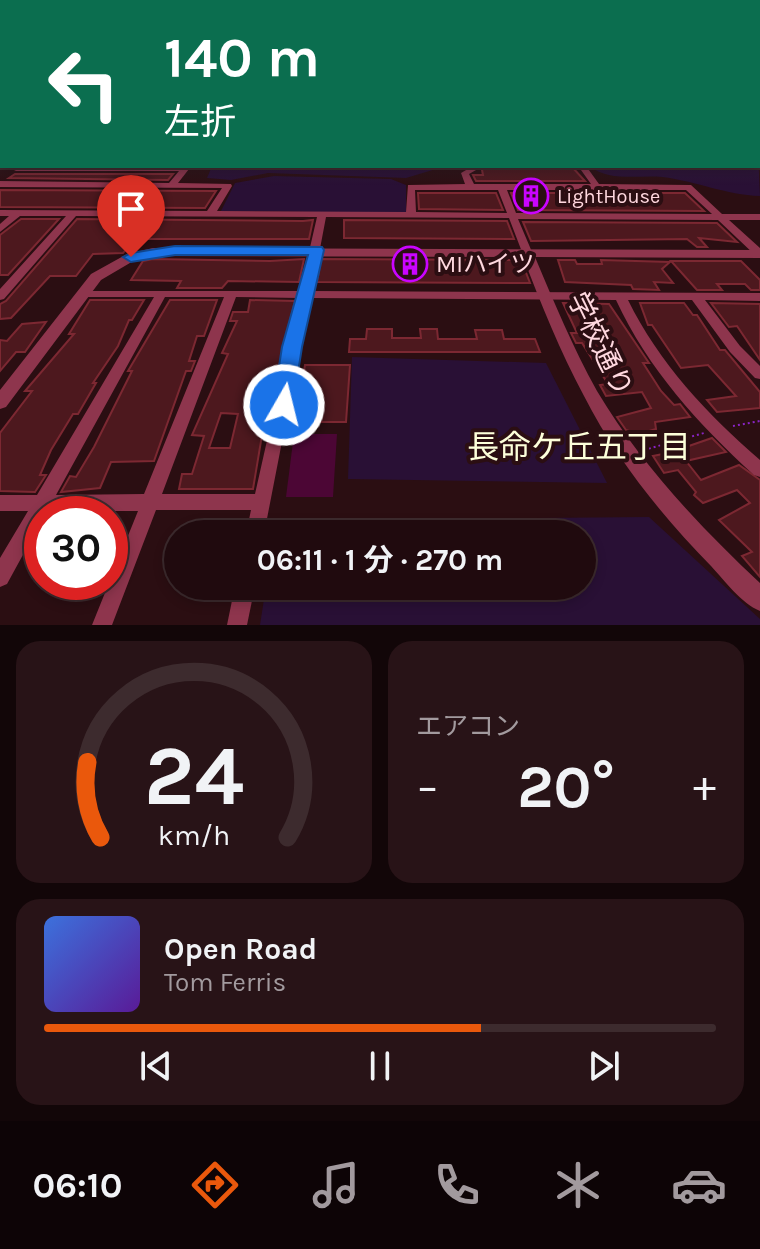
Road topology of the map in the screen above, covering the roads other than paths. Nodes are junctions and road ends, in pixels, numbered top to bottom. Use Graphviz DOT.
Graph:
graph roads {
  1 [pos="17,168"];
  2 [pos="102,168"];
  3 [pos="475,168"];
  4 [pos="584,168"];
  5 [pos="0,183"];
  6 [pos="172,185"];
  7 [pos="470,186"];
  8 [pos="501,186"];
  9 [pos="596,186"];
  10 [pos="0,213"];
  11 [pos="18,213"];
  12 [pos="74,213"];
  13 [pos="211,213"];
  14 [pos="411,214"];
  15 [pos="322,215"];
  16 [pos="512,216"];
  17 [pos="721,217"];
  18 [pos="760,217"];
  19 [pos="0,229"];
  20 [pos="317,250"];
  21 [pos="527,252"];
  22 [pos="760,254"];
  23 [pos="305,292"];
  24 [pos="84,293"];
  25 [pos="161,294"];
  26 [pos="231,295"];
  27 [pos="0,296"];
  28 [pos="546,296"];
  29 [pos="620,296"];
  30 [pos="696,297"];
  31 [pos="760,297"];
  32 [pos="760,374"];
  33 [pos="0,402"];
  34 [pos="760,470"];
  35 [pos="48,496"];
  36 [pos="24,502"];
  37 [pos="128,502"];
  38 [pos="152,502"];
  39 [pos="261,502"];
  40 [pos="0,503"];
  41 [pos="258,520"];
  42 [pos="24,536"];
  43 [pos="0,577"];
  44 [pos="760,599"];
  45 [pos="242,600"];
  46 [pos="102,625"];
  47 [pos="237,625"];
  1 -- 5 [label="street"];
  2 -- 6 [label="street"];
  3 -- 7 [label="street"];
  4 -- 9 [label="street"];
  5 -- 6 [label="street"];
  6 -- 13 [label="street"];
  7 -- 8 [label="street"];
  7 -- 14 [label="street"];
  8 -- 9 [label="street"];
  8 -- 16 [label="street"];
  9 -- 17 [label="street"];
  10 -- 11 [label="street"];
  11 -- 12 [label="street"];
  11 -- 19 [label="street"];
  12 -- 13 [label="street"];
  12 -- 27 [label="street"];
  13 -- 15 [label="street"];
  14 -- 15 [label="street"];
  14 -- 16 [label="street"];
  15 -- 20 [label="street"];
  16 -- 17 [label="street"];
  16 -- 21 [label="street"];
  17 -- 18 [label="street"];
  17 -- 22 [label="street"];
  20 -- 21 [label="street"];
  20 -- 23 [label="street"];
  20 -- 24 [label="street"];
  21 -- 22 [label="street"];
  21 -- 28 [label="street, 学校通り"];
  23 -- 26 [label="street"];
  23 -- 28 [label="street"];
  23 -- 39 [label="street"];
  24 -- 25 [label="street"];
  24 -- 33 [label="street"];
  25 -- 26 [label="street"];
  25 -- 35 [label="street"];
  26 -- 38 [label="street"];
  28 -- 29 [label="street"];
  28 -- 44 [label="street, 学校通り"];
  29 -- 30 [label="street"];
  29 -- 34 [label="street"];
  30 -- 31 [label="street"];
  30 -- 32 [label="street"];
  36 -- 40 [label="street"];
  37 -- 38 [label="street"];
  38 -- 39 [label="street"];
  38 -- 46 [label="street"];
  39 -- 41 [label="street"];
  42 -- 43 [label="street"];
  45 -- 47 [label="street"];
}
